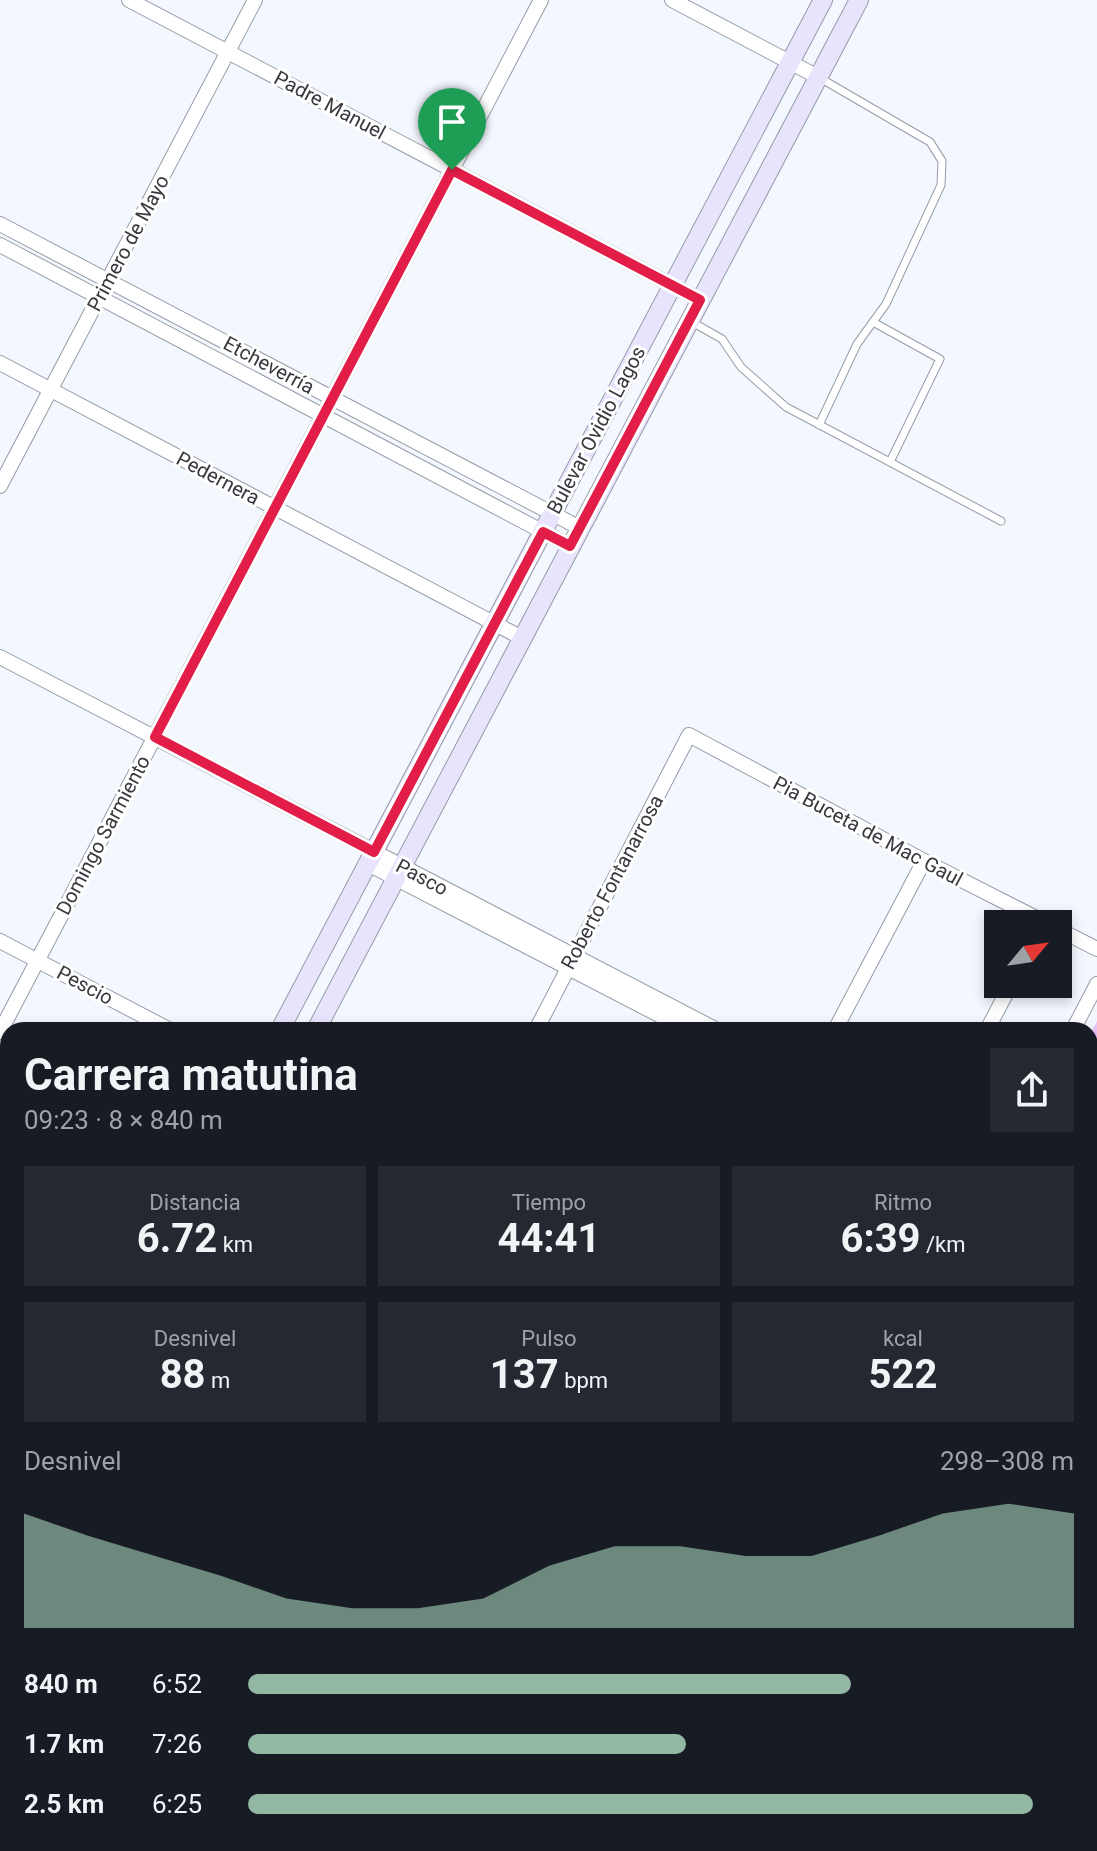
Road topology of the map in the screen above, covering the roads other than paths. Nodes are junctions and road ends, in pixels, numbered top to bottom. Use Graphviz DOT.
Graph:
graph roads {
  1 [pos="129,0"];
  2 [pos="255,0"];
  3 [pos="541,0"];
  4 [pos="672,0"];
  5 [pos="823,0"];
  6 [pos="859,0"];
  7 [pos="228,52"];
  8 [pos="790,62"];
  9 [pos="818,77"];
  10 [pos="452,170"];
  11 [pos="0,224"];
  12 [pos="0,245"];
  13 [pos="108,280"];
  14 [pos="672,285"];
  15 [pos="99,298"];
  16 [pos="700,300"];
  17 [pos="690,320"];
  18 [pos="873,322"];
  19 [pos="0,363"];
  20 [pos="51,389"];
  21 [pos="332,398"];
  22 [pos="323,416"];
  23 [pos="819,425"];
  24 [pos="890,462"];
  25 [pos="0,486"];
  26 [pos="275,508"];
  27 [pos="552,514"];
  28 [pos="1001,521"];
  29 [pos="580,528"];
  30 [pos="543,532"];
  31 [pos="570,546"];
  32 [pos="495,623"];
  33 [pos="522,638"];
  34 [pos="0,657"];
  35 [pos="689,735"];
  36 [pos="155,737"];
  37 [pos="371,858"];
  38 [pos="924,861"];
  39 [pos="399,872"];
  40 [pos="1020,910"];
  41 [pos="1072,936"];
  42 [pos="0,941"];
  43 [pos="1097,949"];
  44 [pos="38,960"];
  45 [pos="571,962"];
  46 [pos="1097,984"];
  47 [pos="1004,998"];
  48 [pos="5,1022"];
  49 [pos="155,1022"];
  50 [pos="284,1022"];
  51 [pos="320,1022"];
  52 [pos="540,1022"];
  53 [pos="674,1022"];
  54 [pos="700,1022"];
  55 [pos="839,1022"];
  56 [pos="991,1022"];
  57 [pos="1077,1022"];
  1 -- 7 [label="street, Padre Manuel"];
  2 -- 7 [label="street, Primero de Mayo"];
  3 -- 10 [label="street, Domingo Sarmiento"];
  4 -- 8 [label="street"];
  5 -- 8 [label="main road, Bulevar Ovidio Lagos"];
  6 -- 9 [label="main road, Bulevar Ovidio Lagos"];
  7 -- 10 [label="street, Padre Manuel"];
  7 -- 13 [label="street, Primero de Mayo"];
  8 -- 9 [label="street"];
  8 -- 14 [label="main road, Bulevar Ovidio Lagos"];
  9 -- 16 [label="main road, Bulevar Ovidio Lagos"];
  9 -- 18 [label="lane"];
  10 -- 14 [label="street, Padre Manuel"];
  10 -- 21 [label="street, Domingo Sarmiento"];
  11 -- 13 [label="street, Etcheverría"];
  12 -- 15 [label="street, Etcheverría"];
  13 -- 15 [label="street, Primero de Mayo"];
  13 -- 21 [label="street, Etcheverría"];
  14 -- 16 [label="street, Padre Manuel"];
  14 -- 27 [label="main road, Bulevar Ovidio Lagos"];
  15 -- 20 [label="street, Primero de Mayo"];
  15 -- 22 [label="street, Etcheverría"];
  16 -- 17 [label="main road, Bulevar Ovidio Lagos"];
  17 -- 23 [label="lane"];
  17 -- 29 [label="main road, Bulevar Ovidio Lagos"];
  18 -- 23 [label="lane"];
  18 -- 24 [label="lane"];
  19 -- 20 [label="street, Pedernera"];
  20 -- 25 [label="street, Primero de Mayo"];
  20 -- 26 [label="street, Pedernera"];
  21 -- 22 [label="street, Domingo Sarmiento"];
  21 -- 27 [label="street, Etcheverría"];
  22 -- 26 [label="street, Domingo Sarmiento"];
  22 -- 30 [label="street, Etcheverría"];
  23 -- 24 [label="lane"];
  24 -- 28 [label="lane"];
  26 -- 32 [label="street, Pedernera"];
  26 -- 36 [label="street, Domingo Sarmiento"];
  27 -- 29 [label="street, Etcheverría"];
  27 -- 30 [label="main road, Bulevar Ovidio Lagos"];
  29 -- 31 [label="main road, Bulevar Ovidio Lagos"];
  30 -- 31 [label="street, Etcheverría"];
  30 -- 32 [label="main road, Bulevar Ovidio Lagos"];
  31 -- 33 [label="main road, Bulevar Ovidio Lagos"];
  32 -- 33 [label="street, Pedernera"];
  32 -- 37 [label="main road, Bulevar Ovidio Lagos"];
  33 -- 39 [label="main road, Bulevar Ovidio Lagos"];
  34 -- 36 [label="street, Pasco"];
  35 -- 38 [label="street, Pia Buceta de Mac Gaul"];
  35 -- 45 [label="street, Roberto Fontanarrosa"];
  36 -- 37 [label="street, Pasco"];
  36 -- 44 [label="street, Domingo Sarmiento"];
  37 -- 39 [label="street, Pasco"];
  37 -- 50 [label="main road, Bulevar Ovidio Lagos"];
  38 -- 40 [label="street, Pia Buceta de Mac Gaul"];
  38 -- 55 [label="street"];
  39 -- 45 [label="street, Pasco"];
  39 -- 51 [label="main road, Bulevar Ovidio Lagos"];
  41 -- 43 [label="street"];
  42 -- 44 [label="street, Pescio"];
  44 -- 48 [label="street, Domingo Sarmiento"];
  44 -- 49 [label="street, Pescio"];
  45 -- 52 [label="street, Roberto Fontanarrosa"];
  45 -- 53 [label="street, Pasco"];
  45 -- 54 [label="street, Pasco"];
  46 -- 57 [label="street"];
  47 -- 56 [label="street"];
}
